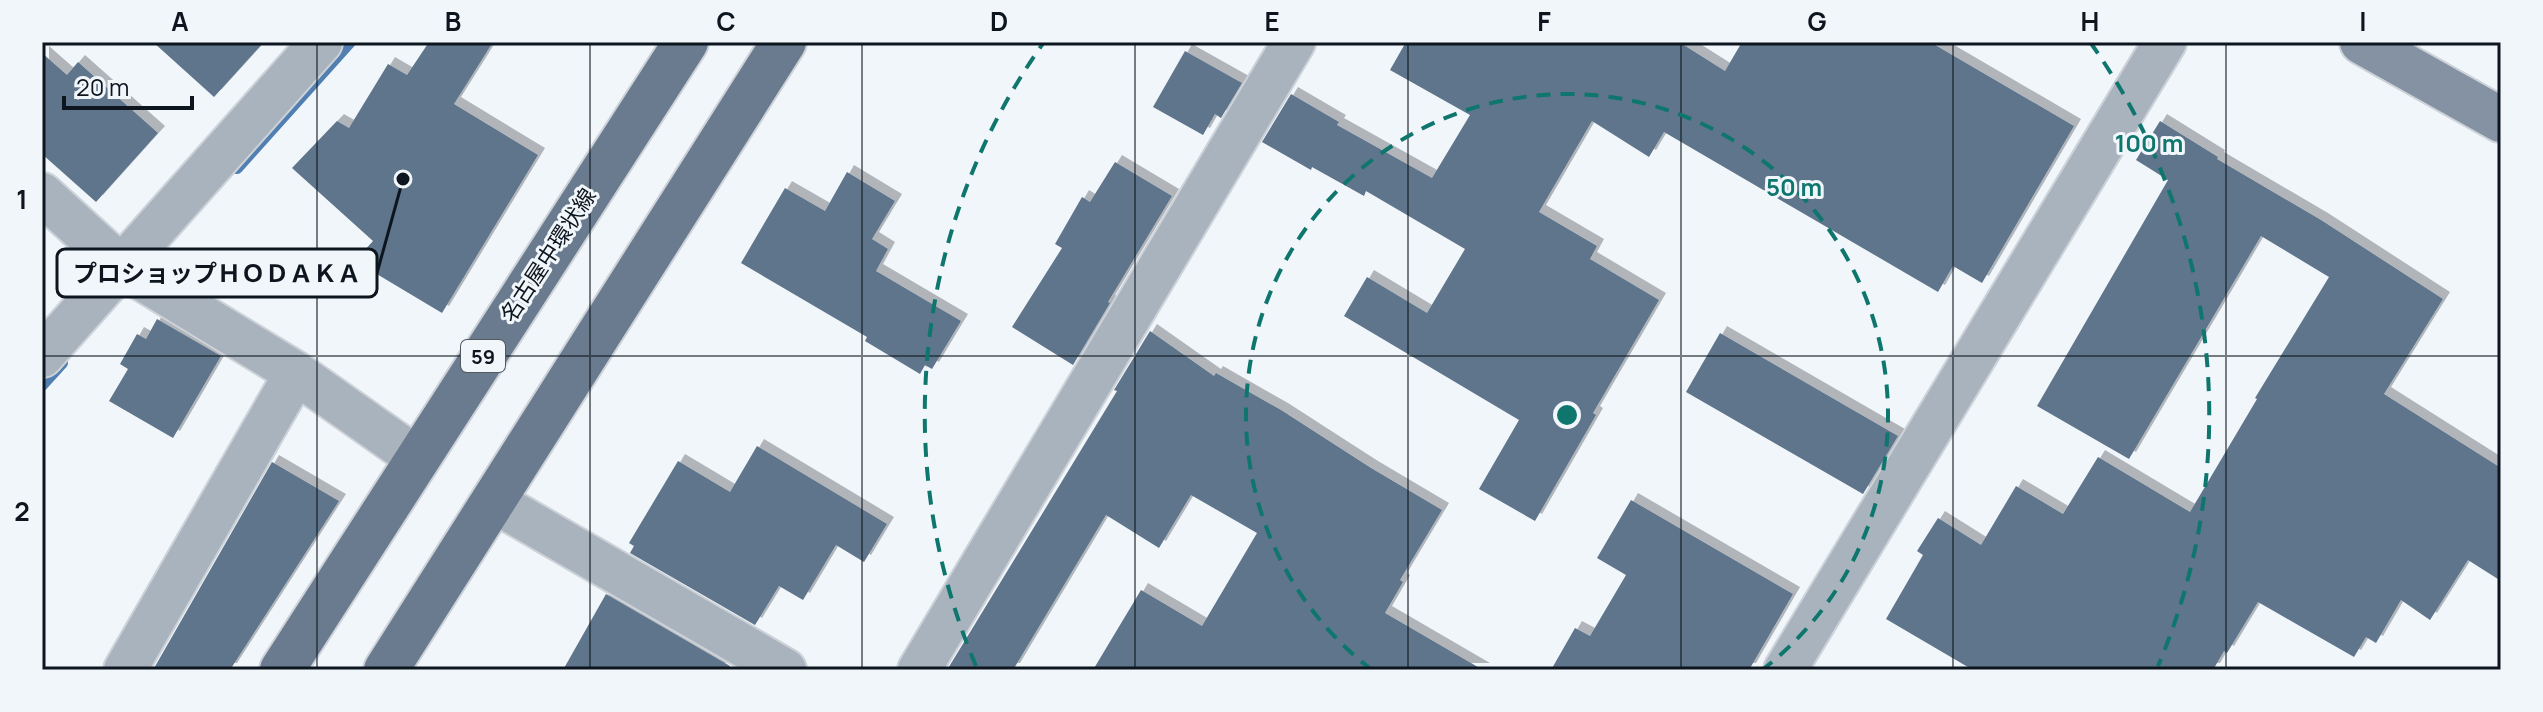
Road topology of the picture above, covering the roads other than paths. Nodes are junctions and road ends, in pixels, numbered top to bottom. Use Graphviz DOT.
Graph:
graph roads {
  1 [pos="321,42"];
  2 [pos="686,42"];
  3 [pos="784,42"];
  4 [pos="1294,42"];
  5 [pos="2165,42"];
  6 [pos="2362,42"];
  7 [pos="2501,120"];
  8 [pos="42,194"];
  9 [pos="134,275"];
  10 [pos="42,356"];
  11 [pos="296,373"];
  12 [pos="417,458"];
  13 [pos="493,501"];
  14 [pos="125,670"];
  15 [pos="282,670"];
  16 [pos="386,670"];
  17 [pos="785,670"];
  18 [pos="919,670"];
  19 [pos="1785,670"];
  1 -- 9 [label="street"];
  2 -- 12 [label="main road, 名古屋中環状線 / 59"];
  3 -- 13 [label="main road"];
  4 -- 18 [label="street"];
  5 -- 19 [label="street"];
  6 -- 7 [label="street"];
  8 -- 9 [label="street"];
  9 -- 10 [label="street"];
  9 -- 11 [label="street"];
  11 -- 12 [label="street"];
  11 -- 14 [label="street"];
  12 -- 15 [label="main road, 名古屋中環状線 / 59"];
  13 -- 16 [label="main road"];
  13 -- 17 [label="street"];
}
